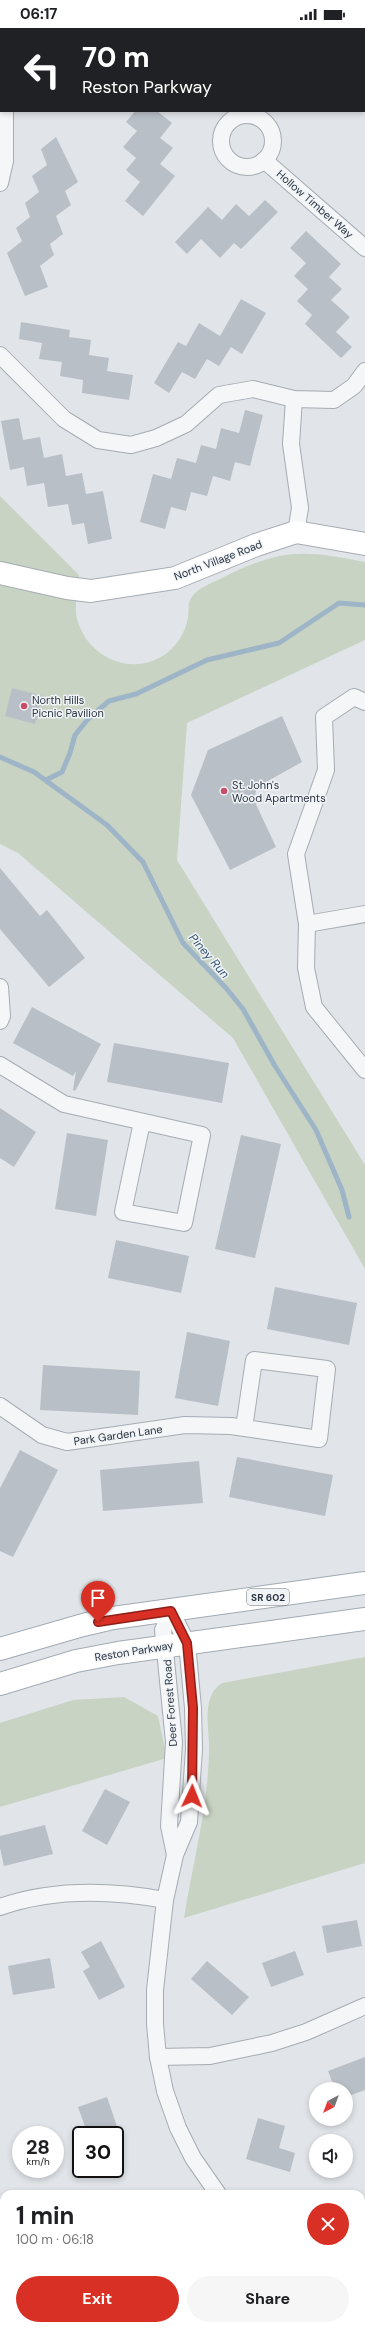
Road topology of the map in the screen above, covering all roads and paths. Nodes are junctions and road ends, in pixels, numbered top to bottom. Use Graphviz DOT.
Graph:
graph roads {
  1 [pos="5,112"];
  2 [pos="264,160"];
  3 [pos="0,183"];
  4 [pos="365,248"];
  5 [pos="0,355"];
  6 [pos="365,371"];
  7 [pos="294,399"];
  8 [pos="296,532"];
  9 [pos="365,544"];
  10 [pos="0,573"];
  11 [pos="365,702"];
  12 [pos="365,914"];
  13 [pos="307,924"];
  14 [pos="0,987"];
  15 [pos="0,1021"];
  16 [pos="0,1065"];
  17 [pos="365,1070"];
  18 [pos="142,1122"];
  19 [pos="0,1406"];
  20 [pos="244,1428"];
  21 [pos="365,1583"];
  22 [pos="171,1611"];
  23 [pos="365,1619"];
  24 [pos="187,1643"];
  25 [pos="165,1646"];
  26 [pos="0,1649"];
  27 [pos="0,1684"];
  28 [pos="175,1855"];
  29 [pos="165,1900"];
  30 [pos="0,1907"];
  31 [pos="365,2006"];
  32 [pos="158,2057"];
  33 [pos="215,2190"];
  1 -- 3 [label="street"];
  2 -- 4 [label="street, Hollow Timber Way"];
  5 -- 7 [label="street"];
  6 -- 7 [label="street"];
  7 -- 8 [label="street"];
  8 -- 9 [label="main road, North Village Road"];
  8 -- 10 [label="main road, North Village Road"];
  11 -- 13 [label="street"];
  12 -- 13 [label="street"];
  13 -- 17 [label="street"];
  14 -- 15 [label="street"];
  16 -- 18 [label="street"];
  18 -- 18 [label="street"];
  19 -- 20 [label="street, Park Garden Lane"];
  20 -- 20 [label="street, Park Garden Lane"];
  21 -- 22 [label="main road, SR 602"];
  22 -- 24 [label="street, Deer Forest Road"];
  22 -- 25 [label="street, Deer Forest Road"];
  22 -- 26 [label="main road, SR 602"];
  23 -- 24 [label="main road, Reston Parkway"];
  24 -- 25 [label="main road, Reston Parkway"];
  24 -- 28 [label="street, Deer Forest Road"];
  25 -- 27 [label="main road, Reston Parkway"];
  25 -- 28 [label="street, Deer Forest Road"];
  28 -- 29 [label="street, Deer Forest Road"];
  29 -- 30 [label="street"];
  29 -- 32 [label="street, Deer Forest Road"];
  31 -- 32 [label="street"];
  32 -- 33 [label="street, Deer Forest Road"];
}
